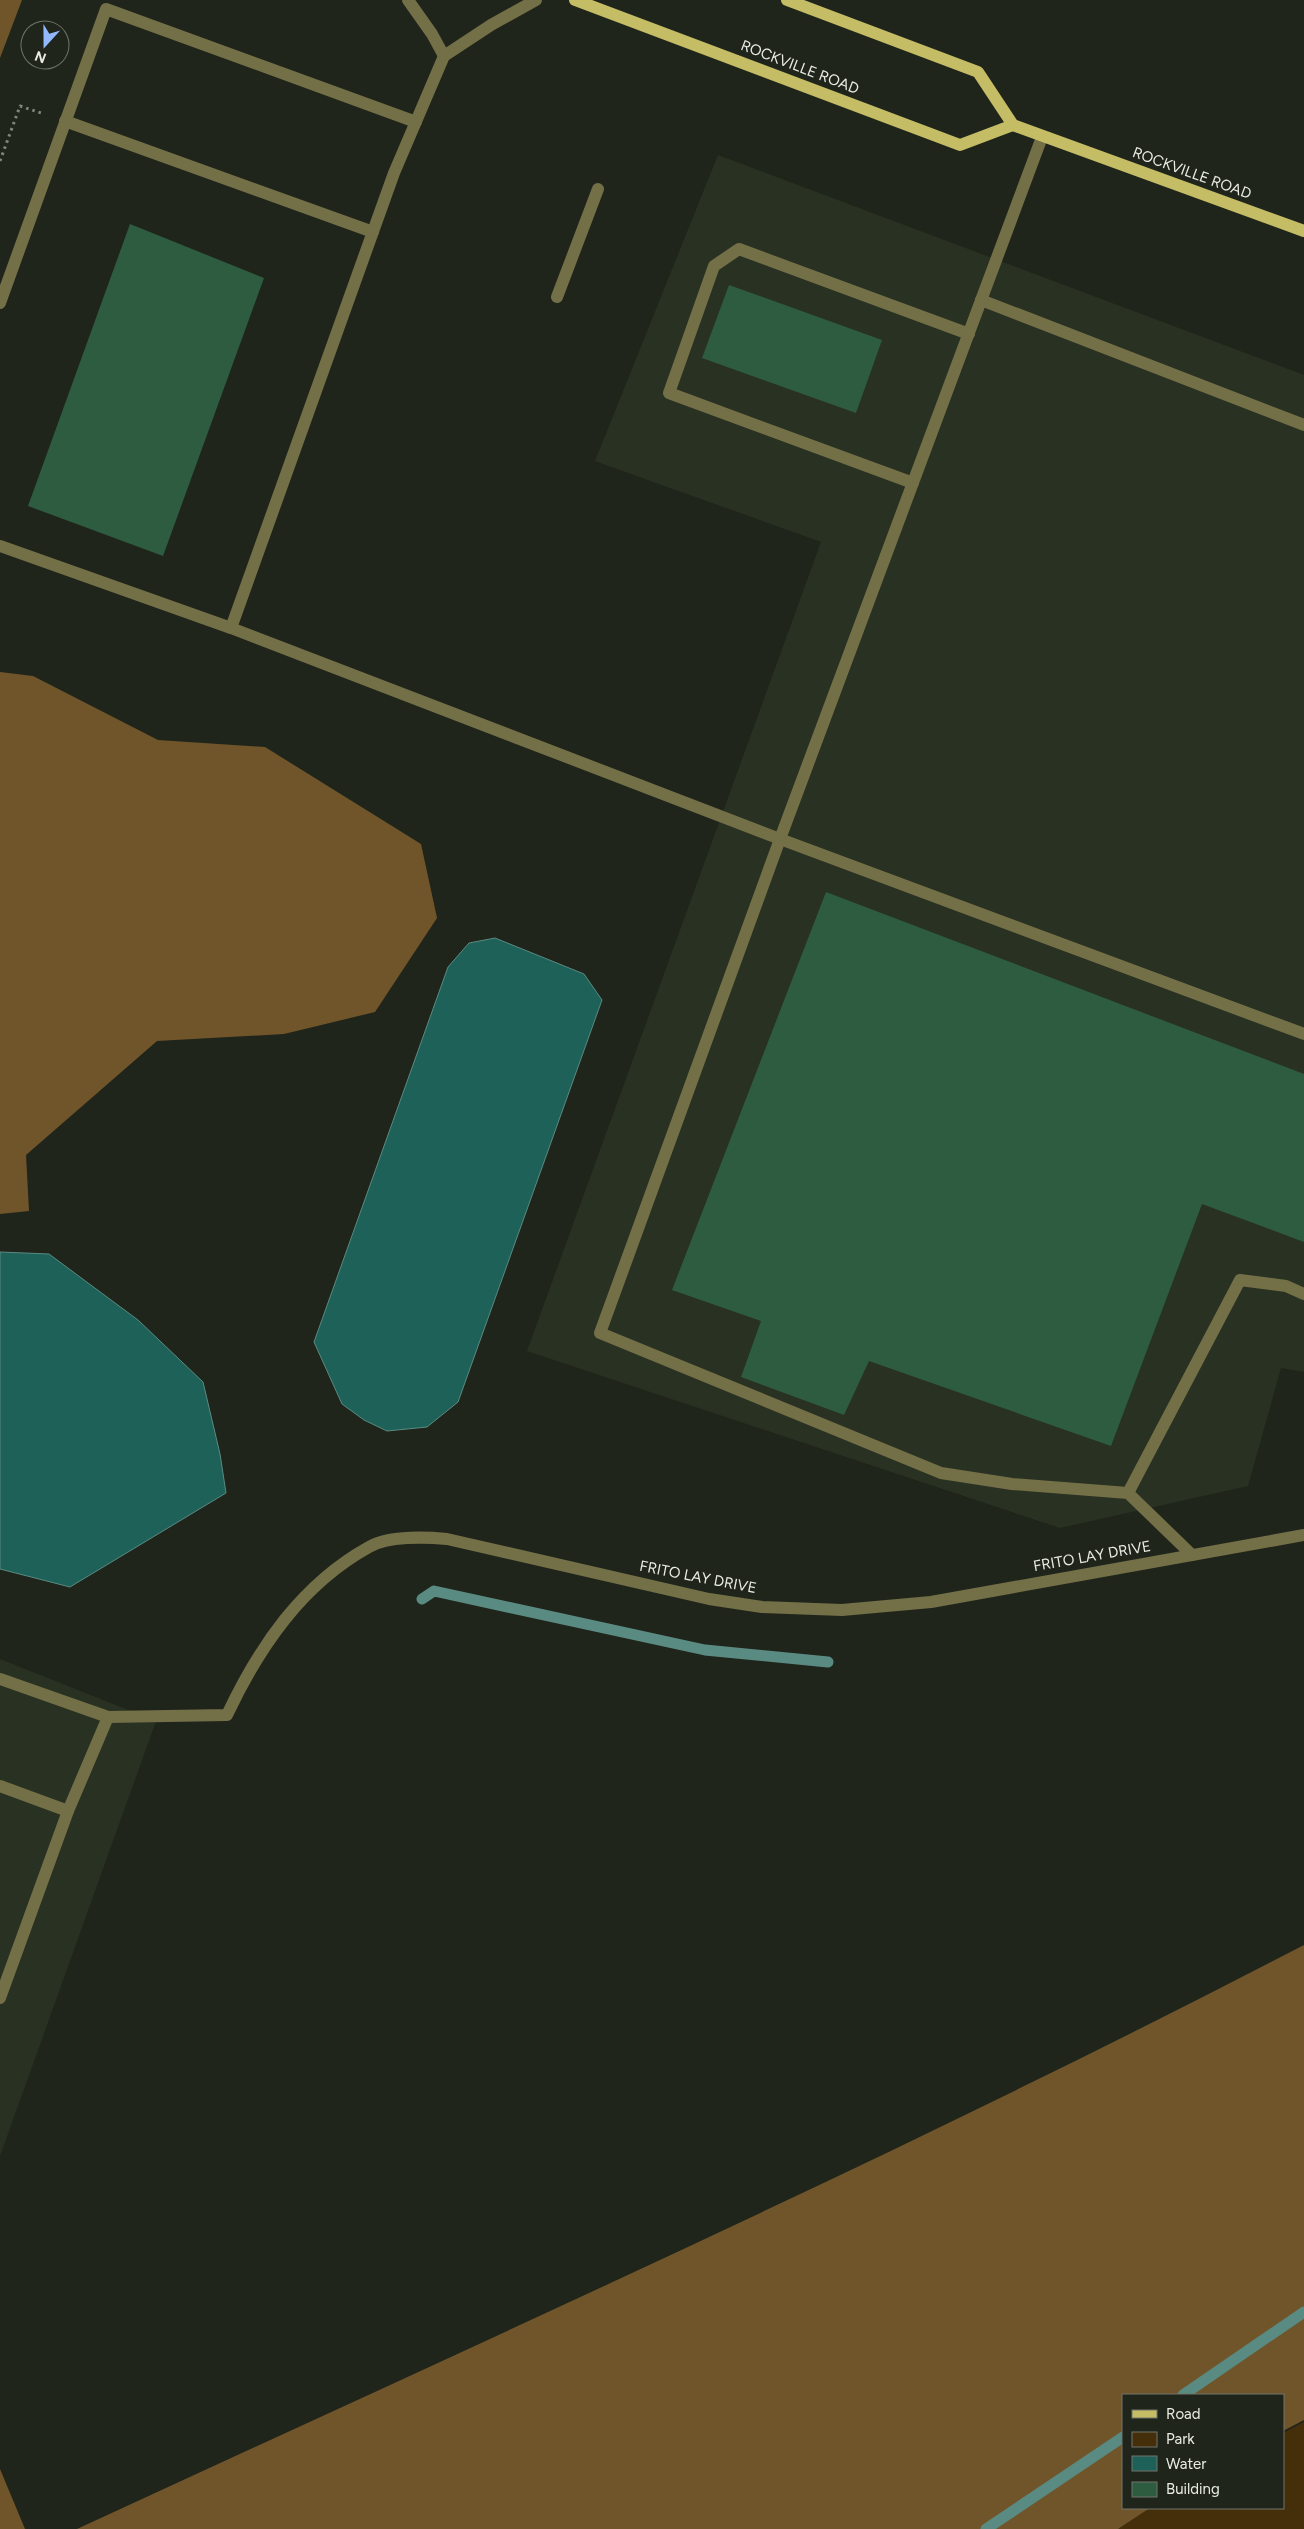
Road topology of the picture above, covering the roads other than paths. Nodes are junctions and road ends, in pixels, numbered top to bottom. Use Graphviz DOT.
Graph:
graph roads {
  1 [pos="408,0"];
  2 [pos="536,0"];
  3 [pos="575,0"];
  4 [pos="787,0"];
  5 [pos="444,56"];
  6 [pos="65,122"];
  7 [pos="416,122"];
  8 [pos="1013,125"];
  9 [pos="1042,137"];
  10 [pos="598,189"];
  11 [pos="1304,231"];
  12 [pos="373,232"];
  13 [pos="557,297"];
  14 [pos="981,300"];
  15 [pos="0,303"];
  16 [pos="969,334"];
  17 [pos="1304,425"];
  18 [pos="913,483"];
  19 [pos="0,546"];
  20 [pos="231,628"];
  21 [pos="780,839"];
  22 [pos="1304,1034"];
  23 [pos="1304,1294"];
  24 [pos="1128,1493"];
  25 [pos="1304,1535"];
  26 [pos="1192,1555"];
  27 [pos="0,1679"];
  28 [pos="108,1717"];
  29 [pos="0,1786"];
  30 [pos="68,1811"];
  31 [pos="0,1998"];
  1 -- 5 [label="street"];
  2 -- 5 [label="street"];
  3 -- 8 [label="main road, ROCKVILLE ROAD"];
  4 -- 8 [label="main road"];
  5 -- 7 [label="street"];
  6 -- 7 [label="street"];
  6 -- 12 [label="street"];
  6 -- 15 [label="street"];
  7 -- 12 [label="street"];
  8 -- 9 [label="main road, ROCKVILLE ROAD"];
  9 -- 11 [label="main road, ROCKVILLE ROAD"];
  9 -- 14 [label="street"];
  10 -- 13 [label="street"];
  12 -- 20 [label="street"];
  14 -- 16 [label="street"];
  14 -- 17 [label="street"];
  16 -- 18 [label="street"];
  16 -- 18 [label="street"];
  18 -- 21 [label="street"];
  19 -- 20 [label="street"];
  20 -- 21 [label="street"];
  21 -- 22 [label="street"];
  21 -- 24 [label="street"];
  23 -- 24 [label="street"];
  24 -- 26 [label="street"];
  25 -- 26 [label="street, FRITO LAY DRIVE"];
  26 -- 28 [label="street, FRITO LAY DRIVE"];
  27 -- 28 [label="street"];
  28 -- 30 [label="street"];
  29 -- 30 [label="street"];
  30 -- 31 [label="street"];
}
